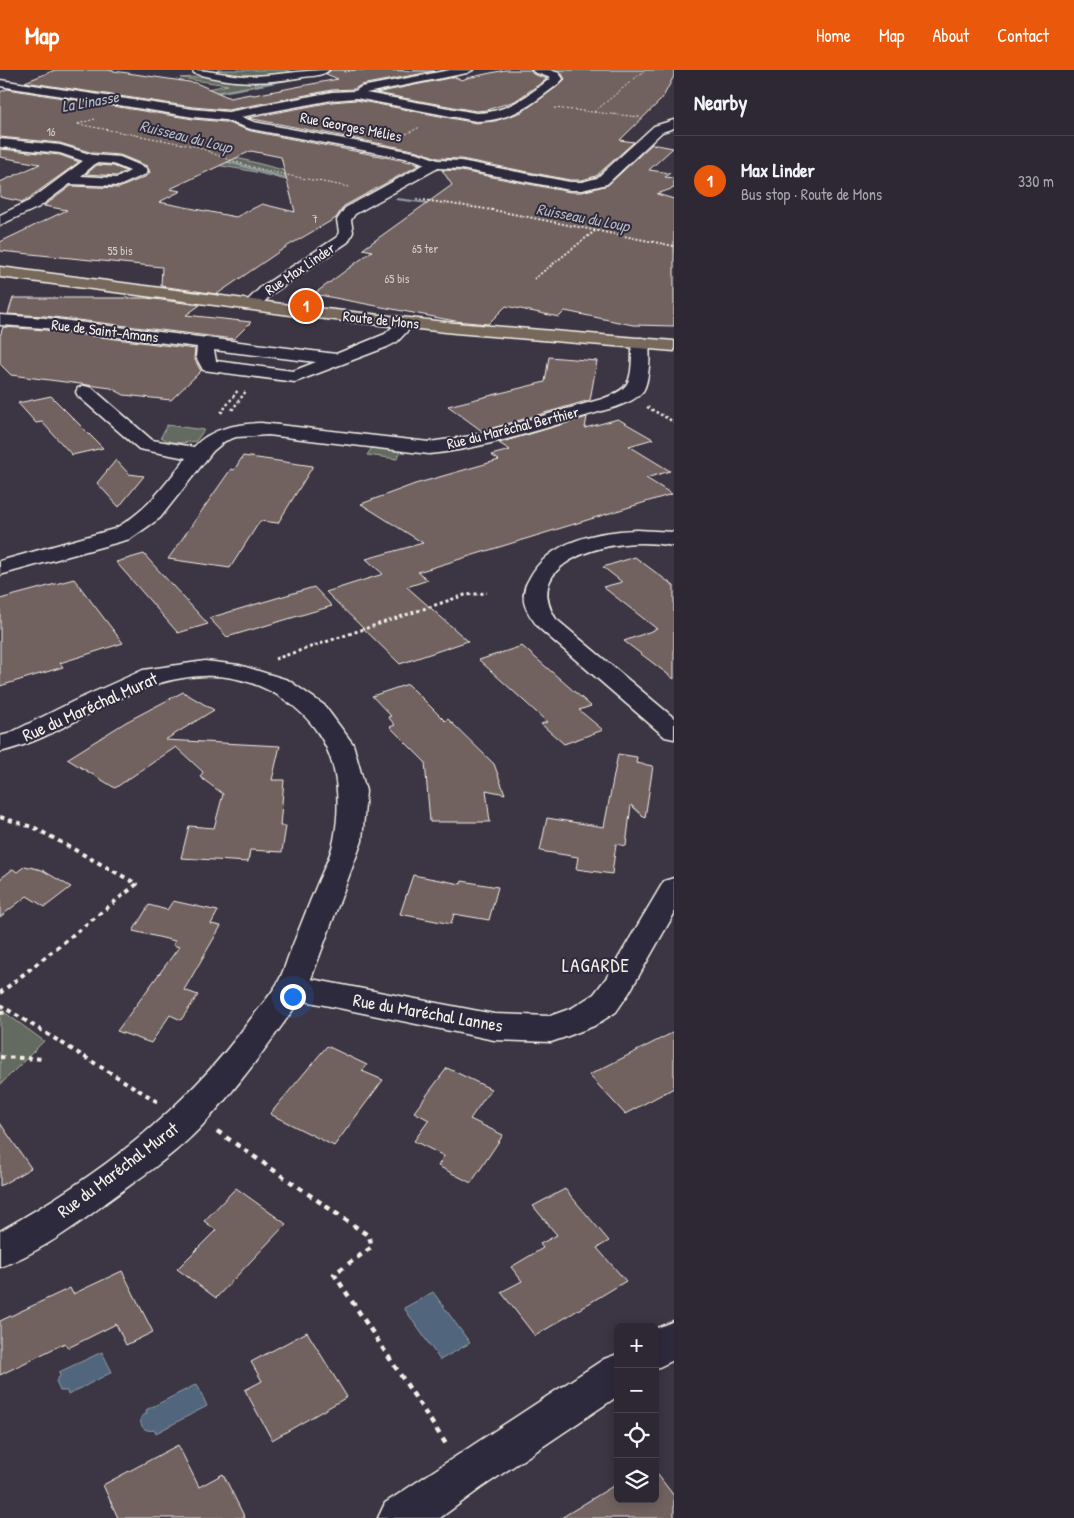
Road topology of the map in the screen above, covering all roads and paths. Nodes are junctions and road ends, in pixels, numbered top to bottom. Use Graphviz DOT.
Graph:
graph roads {
  1 [pos="323,70"];
  2 [pos="467,70"];
  3 [pos="538,70"];
  4 [pos="645,70"];
  5 [pos="198,71"];
  6 [pos="0,83"];
  7 [pos="358,94"];
  8 [pos="461,103"];
  9 [pos="522,104"];
  10 [pos="450,112"];
  11 [pos="594,112"];
  12 [pos="226,116"];
  13 [pos="98,118"];
  14 [pos="673,120"];
  15 [pos="0,143"];
  16 [pos="376,148"];
  17 [pos="90,159"];
  18 [pos="436,164"];
  19 [pos="68,180"];
  20 [pos="383,193"];
  21 [pos="0,206"];
  22 [pos="22,210"];
  23 [pos="0,221"];
  24 [pos="596,230"];
  25 [pos="674,246"];
  26 [pos="0,272"];
  27 [pos="534,279"];
  28 [pos="251,305"];
  29 [pos="0,320"];
  30 [pos="407,323"];
  31 [pos="641,344"];
  32 [pos="674,346"];
  33 [pos="249,386"];
  34 [pos="238,389"];
  35 [pos="85,392"];
  36 [pos="225,425"];
  37 [pos="199,454"];
  38 [pos="674,539"];
  39 [pos="0,568"];
  40 [pos="487,593"];
  41 [pos="239,672"];
  42 [pos="674,731"];
  43 [pos="0,744"];
  44 [pos="0,817"];
  45 [pos="674,888"];
  46 [pos="292,987"];
  47 [pos="0,993"];
  48 [pos="0,1005"];
  49 [pos="9,1012"];
  50 [pos="0,1013"];
  51 [pos="0,1057"];
  52 [pos="44,1059"];
  53 [pos="186,1119"];
  54 [pos="0,1250"];
  55 [pos="674,1339"];
  56 [pos="659,1348"];
  57 [pos="614,1376"];
  58 [pos="466,1473"];
  59 [pos="422,1513"];
  1 -- 5 [label="street"];
  2 -- 7 [label="street"];
  3 -- 9 [label="street"];
  4 -- 11 [label="path"];
  6 -- 12 [label="street, Rue Georges Mélies"];
  7 -- 10 [label="street"];
  7 -- 12 [label="street"];
  8 -- 10 [label="street"];
  9 -- 10 [label="street"];
  9 -- 11 [label="path"];
  10 -- 16 [label="path"];
  11 -- 14 [label="path"];
  12 -- 16 [label="street, Rue Georges Mélies"];
  13 -- 20 [label="path"];
  14 -- 18 [label="street, Rue Georges Mélies"];
  15 -- 17 [label="street"];
  16 -- 18 [label="street, Rue Georges Mélies"];
  17 -- 19 [label="street"];
  17 -- 19 [label="street"];
  18 -- 20 [label="street, Rue Max Linder"];
  19 -- 22 [label="street"];
  20 -- 24 [label="path"];
  20 -- 28 [label="street, Rue Max Linder"];
  21 -- 22 [label="street"];
  22 -- 23 [label="street"];
  24 -- 25 [label="path"];
  24 -- 27 [label="path"];
  26 -- 28 [label="main road, Route de Mons"];
  28 -- 30 [label="main road, Route de Mons"];
  29 -- 30 [label="street, Rue de Saint-Amans"];
  30 -- 31 [label="main road, Route de Mons"];
  31 -- 32 [label="main road, Route de Mons"];
  31 -- 36 [label="street, Rue du Maréchal Berthier"];
  33 -- 36 [label="path"];
  34 -- 36 [label="path"];
  35 -- 37 [label="street"];
  36 -- 37 [label="street, Rue du Maréchal Berthier"];
  37 -- 39 [label="street, Rue du Maréchal Berthier"];
  38 -- 42 [label="street"];
  40 -- 41 [label="path"];
  41 -- 43 [label="street, Rue du Maréchal Murat"];
  41 -- 46 [label="street, Rue du Maréchal Murat"];
  44 -- 47 [label="path"];
  45 -- 46 [label="street, Rue du Maréchal Lannes"];
  46 -- 53 [label="street, Rue du Maréchal Murat"];
  48 -- 49 [label="path"];
  49 -- 50 [label="path"];
  49 -- 53 [label="path"];
  51 -- 52 [label="path"];
  53 -- 54 [label="street, Rue du Maréchal Murat"];
  53 -- 58 [label="path"];
  55 -- 56 [label="street"];
  57 -- 58 [label="street"];
  58 -- 59 [label="street"];
}
